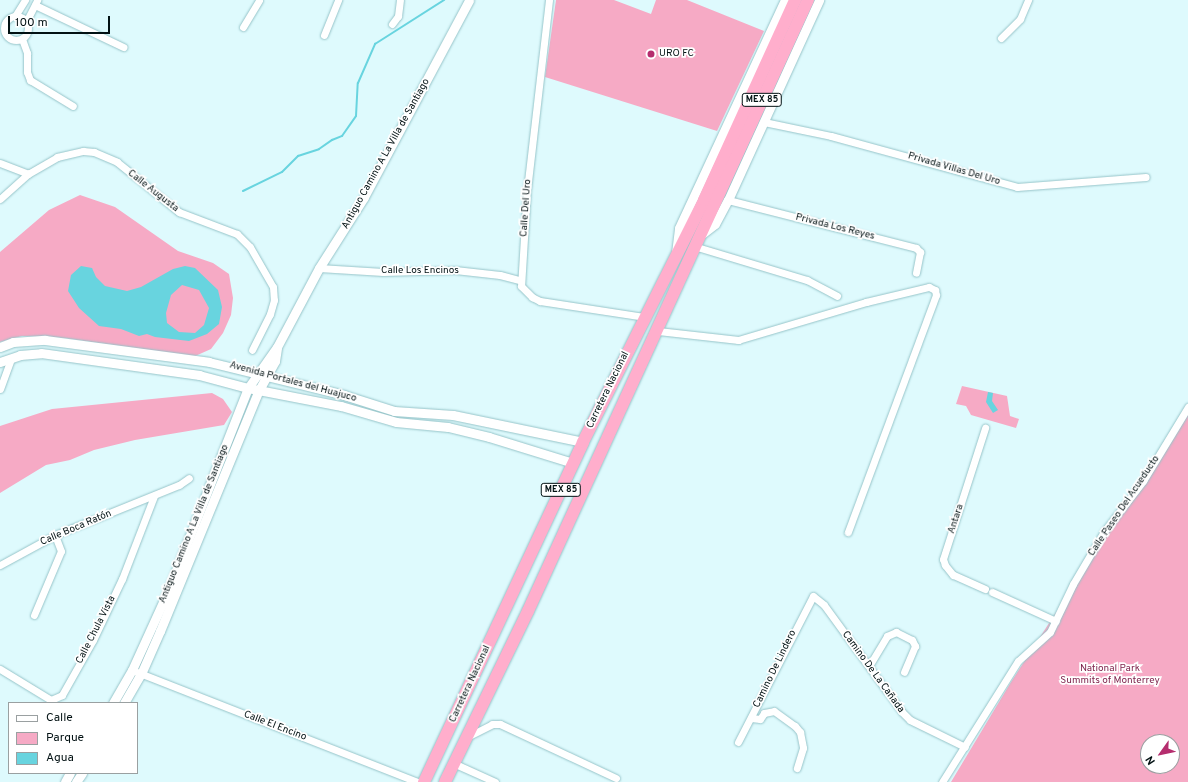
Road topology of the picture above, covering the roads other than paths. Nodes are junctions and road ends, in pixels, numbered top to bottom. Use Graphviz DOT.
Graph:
graph roads {
  1 [pos="25,0"];
  2 [pos="259,0"];
  3 [pos="338,0"];
  4 [pos="400,0"];
  5 [pos="549,0"];
  6 [pos="785,0"];
  7 [pos="795,0"];
  8 [pos="808,0"];
  9 [pos="819,0"];
  10 [pos="1028,0"];
  11 [pos="468,2"];
  12 [pos="36,3"];
  13 [pos="15,16"];
  14 [pos="26,22"];
  15 [pos="392,24"];
  16 [pos="2,27"];
  17 [pos="243,27"];
  18 [pos="324,35"];
  19 [pos="1001,38"];
  20 [pos="22,39"];
  21 [pos="124,47"];
  22 [pos="73,106"];
  23 [pos="764,122"];
  24 [pos="0,163"];
  25 [pos="28,174"];
  26 [pos="1146,177"];
  27 [pos="0,199"];
  28 [pos="722,200"];
  29 [pos="697,247"];
  30 [pos="676,254"];
  31 [pos="320,268"];
  32 [pos="916,273"];
  33 [pos="519,280"];
  34 [pos="837,296"];
  35 [pos="644,317"];
  36 [pos="658,331"];
  37 [pos="0,347"];
  38 [pos="252,350"];
  39 [pos="11,358"];
  40 [pos="0,362"];
  41 [pos="208,362"];
  42 [pos="261,375"];
  43 [pos="205,376"];
  44 [pos="248,388"];
  45 [pos="0,389"];
  46 [pos="258,390"];
  47 [pos="1188,407"];
  48 [pos="494,422"];
  49 [pos="985,428"];
  50 [pos="489,437"];
  51 [pos="583,442"];
  52 [pos="573,463"];
  53 [pos="189,478"];
  54 [pos="154,496"];
  55 [pos="848,532"];
  56 [pos="55,534"];
  57 [pos="0,565"];
  58 [pos="985,589"];
  59 [pos="992,592"];
  60 [pos="813,596"];
  61 [pos="34,615"];
  62 [pos="1056,621"];
  63 [pos="869,666"];
  64 [pos="0,669"];
  65 [pos="132,670"];
  66 [pos="904,672"];
  67 [pos="141,674"];
  68 [pos="54,702"];
  69 [pos="114,702"];
  70 [pos="125,702"];
  71 [pos="751,718"];
  72 [pos="467,737"];
  73 [pos="738,742"];
  74 [pos="965,747"];
  75 [pos="454,763"];
  76 [pos="797,768"];
  77 [pos="616,778"];
  78 [pos="447,781"];
  79 [pos="418,782"];
  80 [pos="424,782"];
  81 [pos="495,782"];
  82 [pos="942,782"];
  1 -- 13 [label="street"];
  2 -- 17 [label="street"];
  3 -- 18 [label="street"];
  4 -- 15 [label="street"];
  5 -- 33 [label="street, Calle Del Uro"];
  6 -- 30 [label="street, MEX 85"];
  7 -- 30 [label="highway, Carretera Nacional / MEX 85"];
  8 -- 28 [label="highway, Carretera Nacional / MEX 85"];
  9 -- 23 [label="street, MEX 85"];
  10 -- 19 [label="street"];
  11 -- 31 [label="street, Antiguo Camino A La Villa de Santiago"];
  12 -- 14 [label="street"];
  12 -- 21 [label="street"];
  13 -- 14 [label="street"];
  13 -- 16 [label="street"];
  14 -- 20 [label="street"];
  16 -- 20 [label="street"];
  20 -- 22 [label="street"];
  23 -- 26 [label="street, Privada Villas Del Uro"];
  23 -- 28 [label="street, MEX 85"];
  24 -- 25 [label="street"];
  25 -- 27 [label="street, Calle Augusta"];
  25 -- 38 [label="street, Calle Augusta"];
  28 -- 29 [label="highway, Carretera Nacional / MEX 85"];
  28 -- 32 [label="street, Privada Los Reyes"];
  29 -- 34 [label="street"];
  29 -- 36 [label="highway, Carretera Nacional / MEX 85"];
  30 -- 35 [label="highway, Carretera Nacional / MEX 85"];
  31 -- 33 [label="street, Calle Los Encinos"];
  31 -- 42 [label="street, Antiguo Camino A La Villa de Santiago"];
  33 -- 35 [label="street"];
  35 -- 51 [label="highway, Carretera Nacional / MEX 85"];
  36 -- 55 [label="street"];
  36 -- 72 [label="highway, Carretera Nacional / MEX 85"];
  37 -- 41 [label="street, Avenida Portales del Huajuco"];
  39 -- 40 [label="street, Avenida Portales del Huajuco"];
  39 -- 43 [label="street, Avenida Portales del Huajuco"];
  39 -- 45 [label="street"];
  41 -- 42 [label="street, Avenida Portales del Huajuco"];
  41 -- 43 [label="street"];
  42 -- 44 [label="street, Antiguo Camino A La Villa de Santiago"];
  42 -- 46 [label="street, Antiguo Camino A La Villa de Santiago"];
  42 -- 48 [label="street, Avenida Portales del Huajuco"];
  43 -- 44 [label="street, Avenida Portales del Huajuco"];
  44 -- 46 [label="street, Avenida Portales del Huajuco"];
  44 -- 65 [label="street, Antiguo Camino A La Villa de Santiago"];
  46 -- 50 [label="street, Avenida Portales del Huajuco"];
  46 -- 67 [label="street, Antiguo Camino A La Villa de Santiago"];
  47 -- 62 [label="street, Calle Paseo Del Acueducto"];
  48 -- 50 [label="street"];
  48 -- 51 [label="street, Avenida Portales del Huajuco"];
  49 -- 58 [label="street, Antara"];
  50 -- 52 [label="street, Avenida Portales del Huajuco"];
  51 -- 52 [label="highway, Carretera Nacional / MEX 85"];
  52 -- 80 [label="highway, Carretera Nacional / MEX 85"];
  53 -- 54 [label="street, Calle Boca Ratón"];
  54 -- 56 [label="street, Calle Boca Ratón"];
  54 -- 68 [label="street, Calle Chula Vista"];
  56 -- 57 [label="street, Calle Boca Ratón"];
  56 -- 61 [label="street"];
  59 -- 62 [label="street"];
  60 -- 63 [label="street, Camino De La Cañada"];
  60 -- 71 [label="street, Camino De Lindero"];
  62 -- 74 [label="street, Calle Paseo Del Acueducto"];
  63 -- 66 [label="street"];
  63 -- 74 [label="street, Camino De La Cañada"];
  64 -- 68 [label="street, Calle Chula Vista"];
  65 -- 67 [label="street, Calle El Encino"];
  65 -- 69 [label="street, Antiguo Camino A La Villa de Santiago"];
  67 -- 70 [label="street, Antiguo Camino A La Villa de Santiago"];
  67 -- 79 [label="street, Calle El Encino"];
  71 -- 73 [label="street, Camino De Lindero"];
  71 -- 76 [label="street"];
  72 -- 75 [label="highway, Carretera Nacional / MEX 85"];
  72 -- 77 [label="street"];
  74 -- 82 [label="street, Calle Paseo Del Acueducto"];
  75 -- 78 [label="highway, Carretera Nacional / MEX 85"];
  75 -- 81 [label="street"];
}
